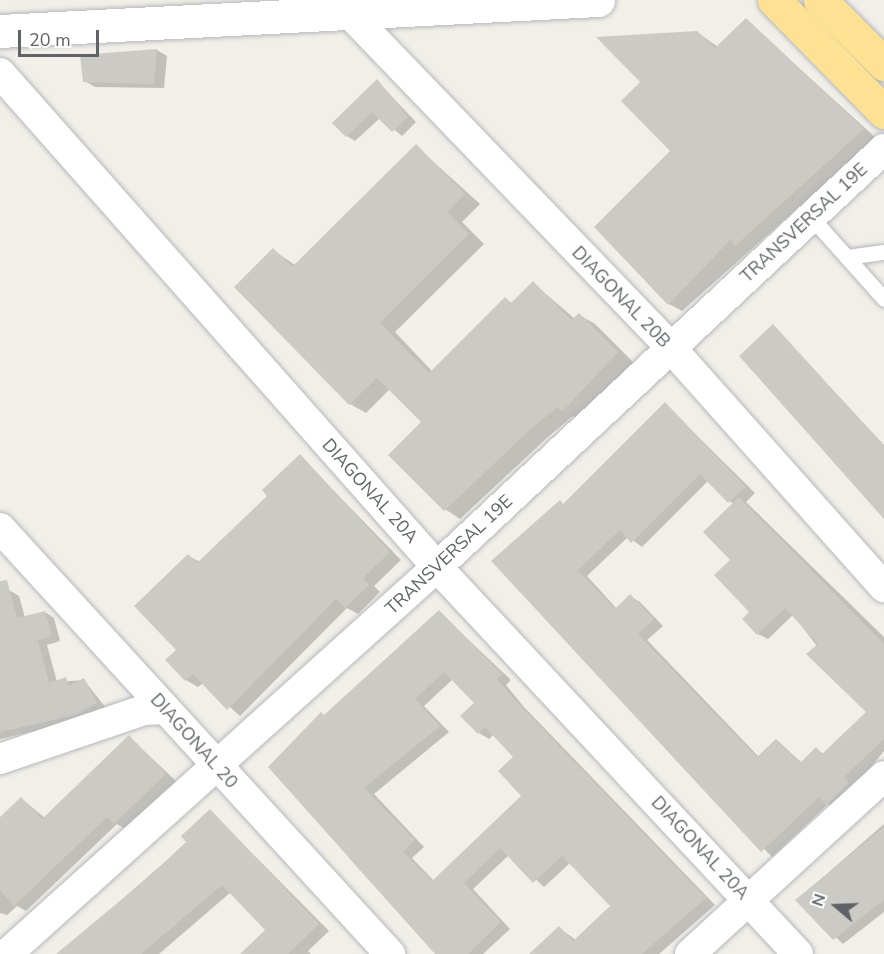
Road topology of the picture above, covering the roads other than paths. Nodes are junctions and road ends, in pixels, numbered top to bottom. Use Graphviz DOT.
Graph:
graph roads {
  1 [pos="598,0"];
  2 [pos="774,0"];
  3 [pos="820,0"];
  4 [pos="350,14"];
  5 [pos="0,32"];
  6 [pos="884,64"];
  7 [pos="0,73"];
  8 [pos="884,112"];
  9 [pos="884,149"];
  10 [pos="811,216"];
  11 [pos="884,252"];
  12 [pos="847,257"];
  13 [pos="884,299"];
  14 [pos="670,347"];
  15 [pos="1,531"];
  16 [pos="437,567"];
  17 [pos="884,586"];
  18 [pos="165,709"];
  19 [pos="0,759"];
  20 [pos="217,766"];
  21 [pos="884,776"];
  22 [pos="748,901"];
  23 [pos="7,954"];
  24 [pos="390,954"];
  25 [pos="690,954"];
  26 [pos="798,954"];
  1 -- 4 [label="street"];
  2 -- 8 [label="highway"];
  3 -- 6 [label="highway"];
  4 -- 5 [label="street"];
  4 -- 14 [label="street, DIAGONAL 20B"];
  7 -- 16 [label="street, DIAGONAL 20A"];
  9 -- 10 [label="street, TRANSVERSAL 19E"];
  10 -- 12 [label="lane"];
  10 -- 14 [label="street, TRANSVERSAL 19E"];
  11 -- 12 [label="lane"];
  12 -- 13 [label="lane"];
  14 -- 16 [label="street, TRANSVERSAL 19E"];
  14 -- 17 [label="street, DIAGONAL 20B"];
  15 -- 18 [label="street, DIAGONAL 20"];
  16 -- 20 [label="street, TRANSVERSAL 19E"];
  16 -- 22 [label="street, DIAGONAL 20A"];
  18 -- 19 [label="street"];
  18 -- 20 [label="street, DIAGONAL 20"];
  20 -- 23 [label="street, TRANSVERSAL 19E"];
  20 -- 24 [label="street, DIAGONAL 20"];
  21 -- 22 [label="street"];
  22 -- 25 [label="street"];
  22 -- 26 [label="street, DIAGONAL 20A"];
}
